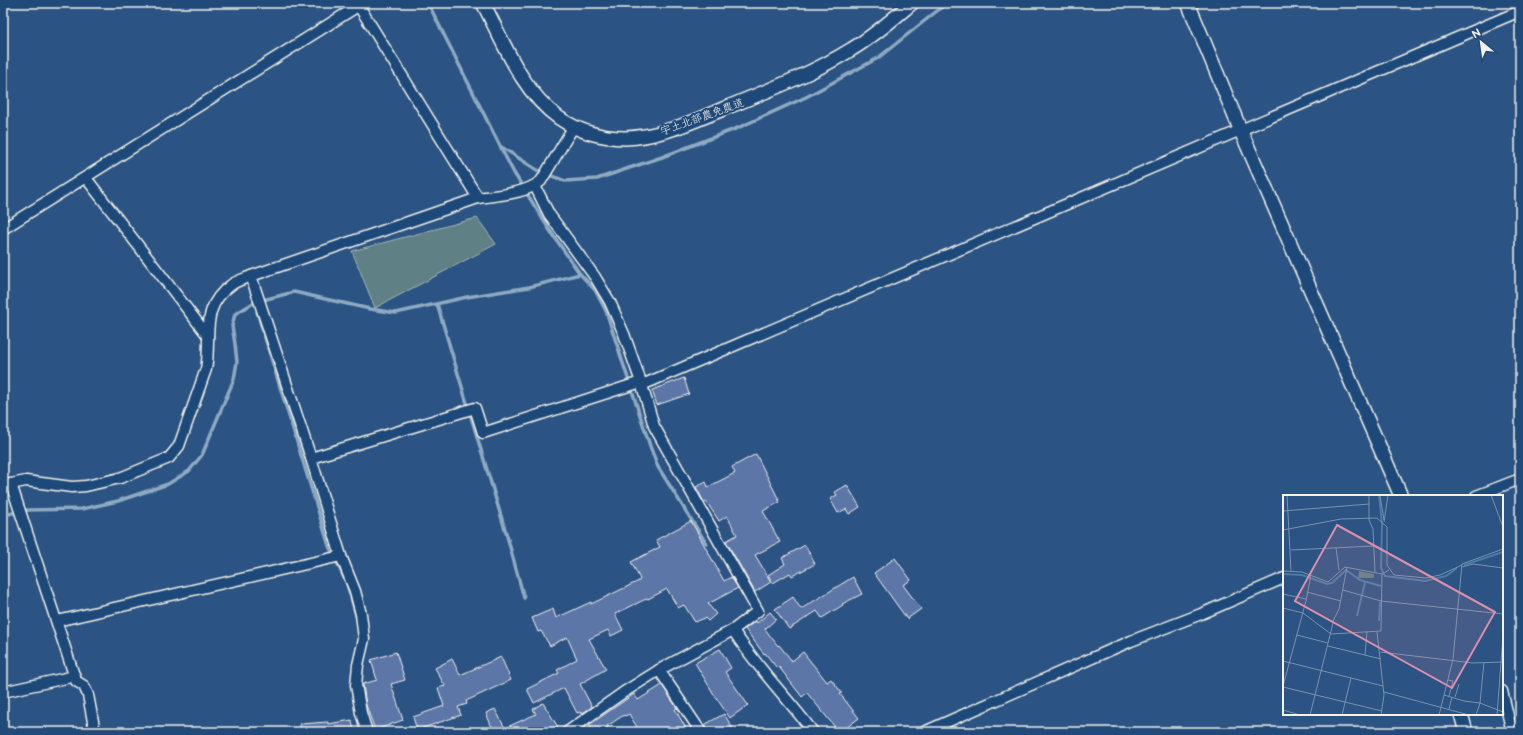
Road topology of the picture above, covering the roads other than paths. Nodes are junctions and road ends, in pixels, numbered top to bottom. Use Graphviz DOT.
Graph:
graph roads {
  1 [pos="483,3"];
  2 [pos="912,3"];
  3 [pos="1188,3"];
  4 [pos="358,4"];
  5 [pos="1520,11"];
  6 [pos="574,126"];
  7 [pos="1240,129"];
  8 [pos="86,178"];
  9 [pos="535,186"];
  10 [pos="478,198"];
  11 [pos="3,229"];
  12 [pos="251,276"];
  13 [pos="208,336"];
  14 [pos="641,384"];
  15 [pos="311,458"];
  16 [pos="1520,479"];
  17 [pos="7,486"];
  18 [pos="1401,495"];
  19 [pos="1479,495"];
  20 [pos="341,556"];
  21 [pos="1283,578"];
  22 [pos="56,621"];
  23 [pos="733,630"];
  24 [pos="659,670"];
  25 [pos="75,676"];
  26 [pos="3,692"];
  27 [pos="1503,695"];
  28 [pos="1461,715"];
  29 [pos="95,732"];
  30 [pos="367,732"];
  31 [pos="567,732"];
  32 [pos="701,732"];
  33 [pos="814,732"];
  34 [pos="924,732"];
  35 [pos="1466,732"];
  36 [pos="1512,732"];
  1 -- 6 [label="street, 宇土北部農免農道"];
  2 -- 6 [label="street, 宇土北部農免農道"];
  3 -- 7 [label="street"];
  4 -- 8 [label="street"];
  4 -- 10 [label="street"];
  5 -- 7 [label="street"];
  6 -- 9 [label="street"];
  7 -- 14 [label="street"];
  7 -- 18 [label="street"];
  8 -- 11 [label="street"];
  8 -- 13 [label="street"];
  9 -- 10 [label="street"];
  9 -- 14 [label="street"];
  10 -- 12 [label="street"];
  12 -- 13 [label="street"];
  12 -- 15 [label="street"];
  13 -- 17 [label="street"];
  14 -- 15 [label="street"];
  14 -- 23 [label="street"];
  15 -- 20 [label="street"];
  16 -- 19 [label="street"];
  17 -- 22 [label="street"];
  20 -- 22 [label="street"];
  20 -- 30 [label="street"];
  21 -- 34 [label="street"];
  22 -- 25 [label="street"];
  23 -- 24 [label="street"];
  23 -- 33 [label="street"];
  24 -- 31 [label="street"];
  24 -- 32 [label="street"];
  25 -- 26 [label="street"];
  25 -- 29 [label="street"];
  27 -- 36 [label="street"];
  28 -- 35 [label="street"];
}
